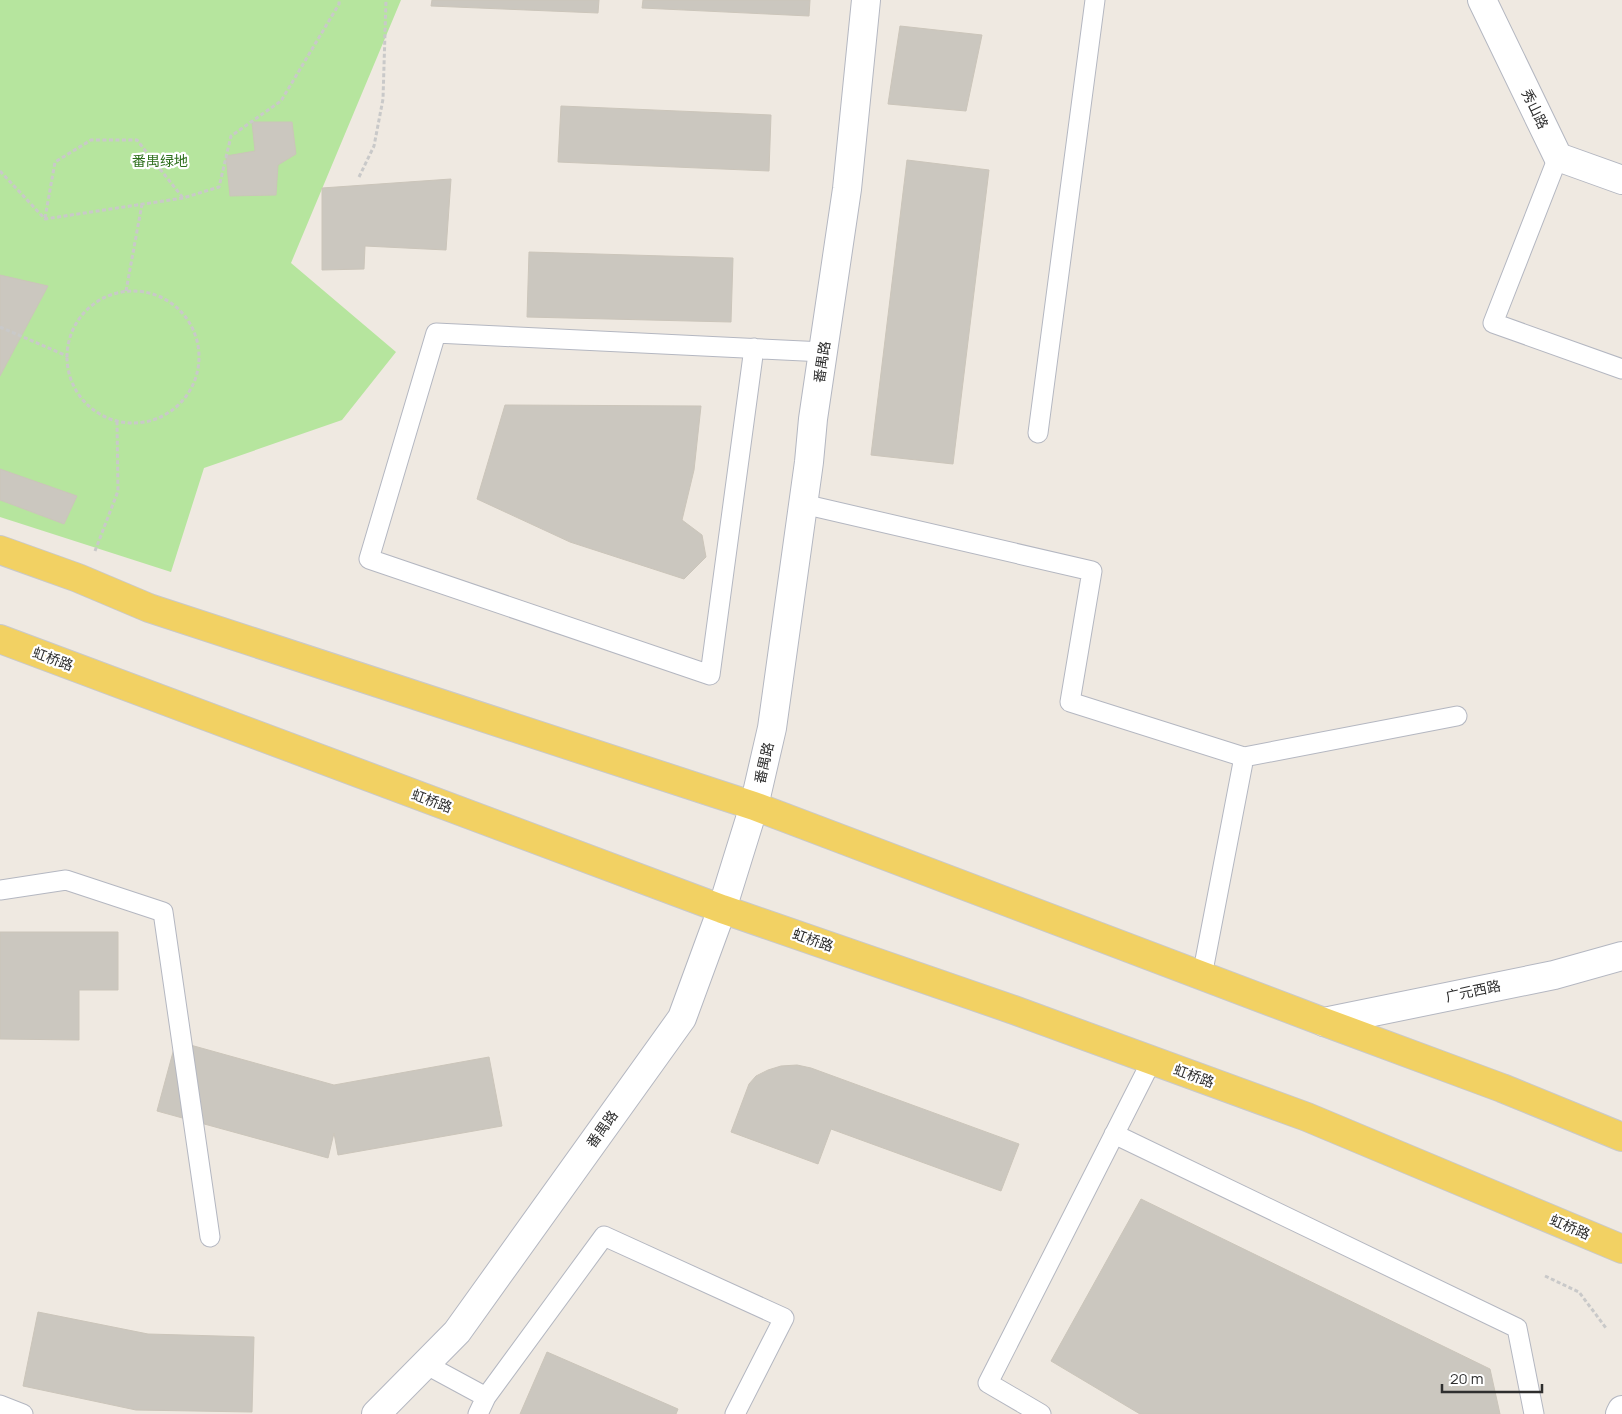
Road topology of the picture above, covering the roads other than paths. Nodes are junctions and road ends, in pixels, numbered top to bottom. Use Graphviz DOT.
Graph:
graph roads {
  1 [pos="866,0"];
  2 [pos="1095,0"];
  3 [pos="1482,0"];
  4 [pos="1558,157"];
  5 [pos="1622,180"];
  6 [pos="754,348"];
  7 [pos="824,352"];
  8 [pos="1622,369"];
  9 [pos="1038,433"];
  10 [pos="803,504"];
  11 [pos="0,550"];
  12 [pos="0,640"];
  13 [pos="1457,716"];
  14 [pos="1244,757"];
  15 [pos="754,806"];
  16 [pos="0,890"];
  17 [pos="722,909"];
  18 [pos="1622,956"];
  19 [pos="1202,976"];
  20 [pos="1324,1022"];
  21 [pos="1152,1060"];
  22 [pos="1114,1134"];
  23 [pos="1622,1137"];
  24 [pos="210,1237"];
  25 [pos="1622,1249"];
  26 [pos="425,1364"];
  27 [pos="486,1397"];
  28 [pos="0,1405"];
  29 [pos="1622,1410"];
  30 [pos="23,1414"];
  31 [pos="376,1414"];
  32 [pos="478,1414"];
  33 [pos="735,1414"];
  34 [pos="1041,1414"];
  35 [pos="1534,1414"];
  36 [pos="1620,1414"];
  1 -- 7 [label="street, 番禺路"];
  2 -- 9 [label="lane"];
  3 -- 4 [label="street, 秀山路"];
  4 -- 5 [label="street"];
  4 -- 8 [label="lane"];
  6 -- 6 [label="lane"];
  6 -- 7 [label="lane"];
  7 -- 10 [label="street, 番禺路"];
  10 -- 14 [label="lane"];
  10 -- 15 [label="street, 番禺路"];
  11 -- 15 [label="main road"];
  12 -- 17 [label="main road, 虹桥路"];
  13 -- 14 [label="lane"];
  14 -- 19 [label="lane"];
  15 -- 17 [label="street, 番禺路"];
  15 -- 19 [label="main road"];
  16 -- 24 [label="lane"];
  17 -- 21 [label="main road, 虹桥路"];
  17 -- 26 [label="street, 番禺路"];
  18 -- 20 [label="street, 广元西路"];
  19 -- 20 [label="main road"];
  20 -- 23 [label="main road"];
  21 -- 22 [label="lane"];
  21 -- 25 [label="main road, 虹桥路"];
  22 -- 34 [label="lane"];
  22 -- 35 [label="lane"];
  26 -- 27 [label="lane"];
  26 -- 31 [label="street, 番禺路"];
  27 -- 32 [label="lane"];
  27 -- 33 [label="lane"];
  28 -- 30 [label="lane"];
  29 -- 36 [label="street"];
}
